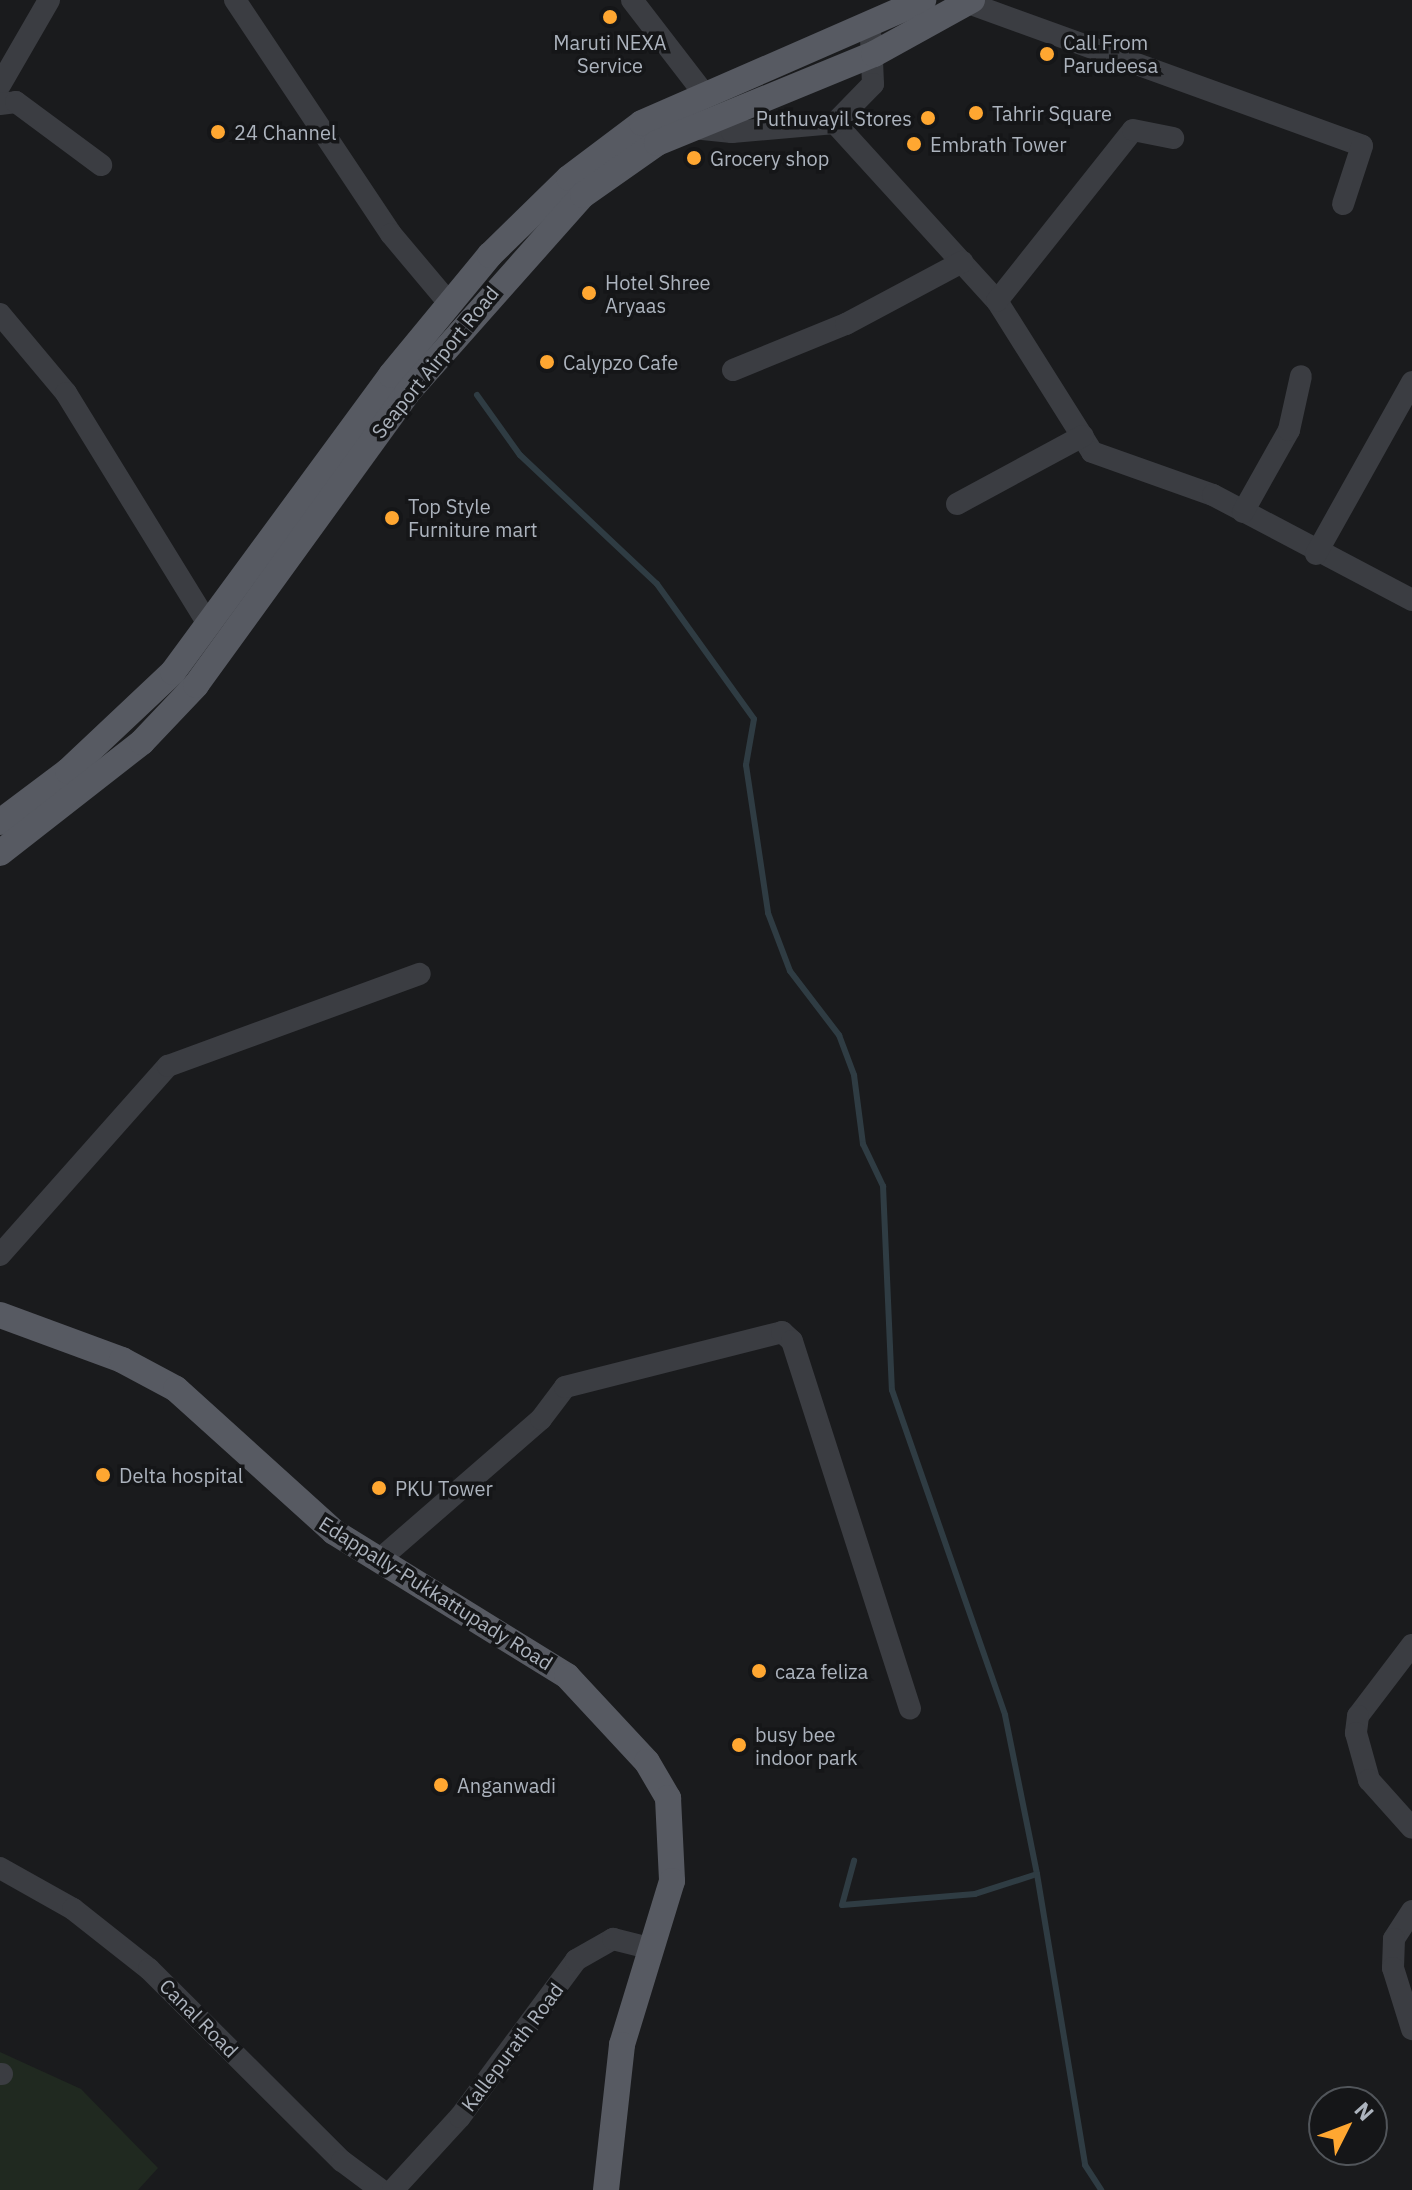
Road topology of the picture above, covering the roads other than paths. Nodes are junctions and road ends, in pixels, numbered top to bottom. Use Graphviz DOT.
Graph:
graph roads {
  1 [pos="49,0"];
  2 [pos="235,0"];
  3 [pos="632,0"];
  4 [pos="923,0"];
  5 [pos="970,1"];
  6 [pos="871,41"];
  7 [pos="0,85"];
  8 [pos="706,96"];
  9 [pos="0,104"];
  10 [pos="835,123"];
  11 [pos="692,128"];
  12 [pos="1173,138"];
  13 [pos="101,165"];
  14 [pos="1343,204"];
  15 [pos="962,262"];
  16 [pos="997,301"];
  17 [pos="449,303"];
  18 [pos="0,314"];
  19 [pos="733,370"];
  20 [pos="1301,376"];
  21 [pos="1412,382"];
  22 [pos="1083,436"];
  23 [pos="957,504"];
  24 [pos="1243,512"];
  25 [pos="1316,554"];
  26 [pos="1412,600"];
  27 [pos="209,625"];
  28 [pos="0,822"];
  29 [pos="0,853"];
  30 [pos="420,974"];
  31 [pos="0,1255"];
  32 [pos="0,1315"];
  33 [pos="380,1559"];
  34 [pos="1412,1645"];
  35 [pos="910,1708"];
  36 [pos="1412,1828"];
  37 [pos="0,1868"];
  38 [pos="1412,1911"];
  39 [pos="648,1948"];
  40 [pos="1412,2029"];
  41 [pos="381,2190"];
  42 [pos="393,2190"];
  43 [pos="606,2190"];
  1 -- 7 [label="street"];
  2 -- 17 [label="street"];
  3 -- 8 [label="street"];
  4 -- 6 [label="main road, Seaport Airport Road"];
  5 -- 6 [label="main road, Seaport Airport Road"];
  5 -- 14 [label="street"];
  6 -- 8 [label="main road, Seaport Airport Road"];
  6 -- 10 [label="street"];
  6 -- 11 [label="main road, Seaport Airport Road"];
  8 -- 17 [label="main road, Seaport Airport Road"];
  9 -- 13 [label="street"];
  10 -- 11 [label="street"];
  10 -- 15 [label="street"];
  11 -- 29 [label="main road, Seaport Airport Road"];
  12 -- 16 [label="street"];
  15 -- 16 [label="street"];
  15 -- 19 [label="street"];
  16 -- 22 [label="street"];
  17 -- 27 [label="main road, Seaport Airport Road"];
  18 -- 27 [label="street"];
  20 -- 24 [label="street"];
  21 -- 25 [label="street"];
  22 -- 23 [label="street"];
  22 -- 24 [label="street"];
  24 -- 25 [label="street"];
  25 -- 26 [label="street"];
  27 -- 28 [label="main road, Seaport Airport Road"];
  30 -- 31 [label="street"];
  32 -- 33 [label="main road, Edappally-Pukkattupady Road"];
  33 -- 35 [label="street"];
  33 -- 39 [label="main road, Edappally-Pukkattupady Road"];
  34 -- 36 [label="street"];
  37 -- 41 [label="street, Canal Road"];
  38 -- 40 [label="street"];
  39 -- 42 [label="street, Kallepurath Road"];
  39 -- 43 [label="main road, Edappally-Pukkattupady Road"];
}
